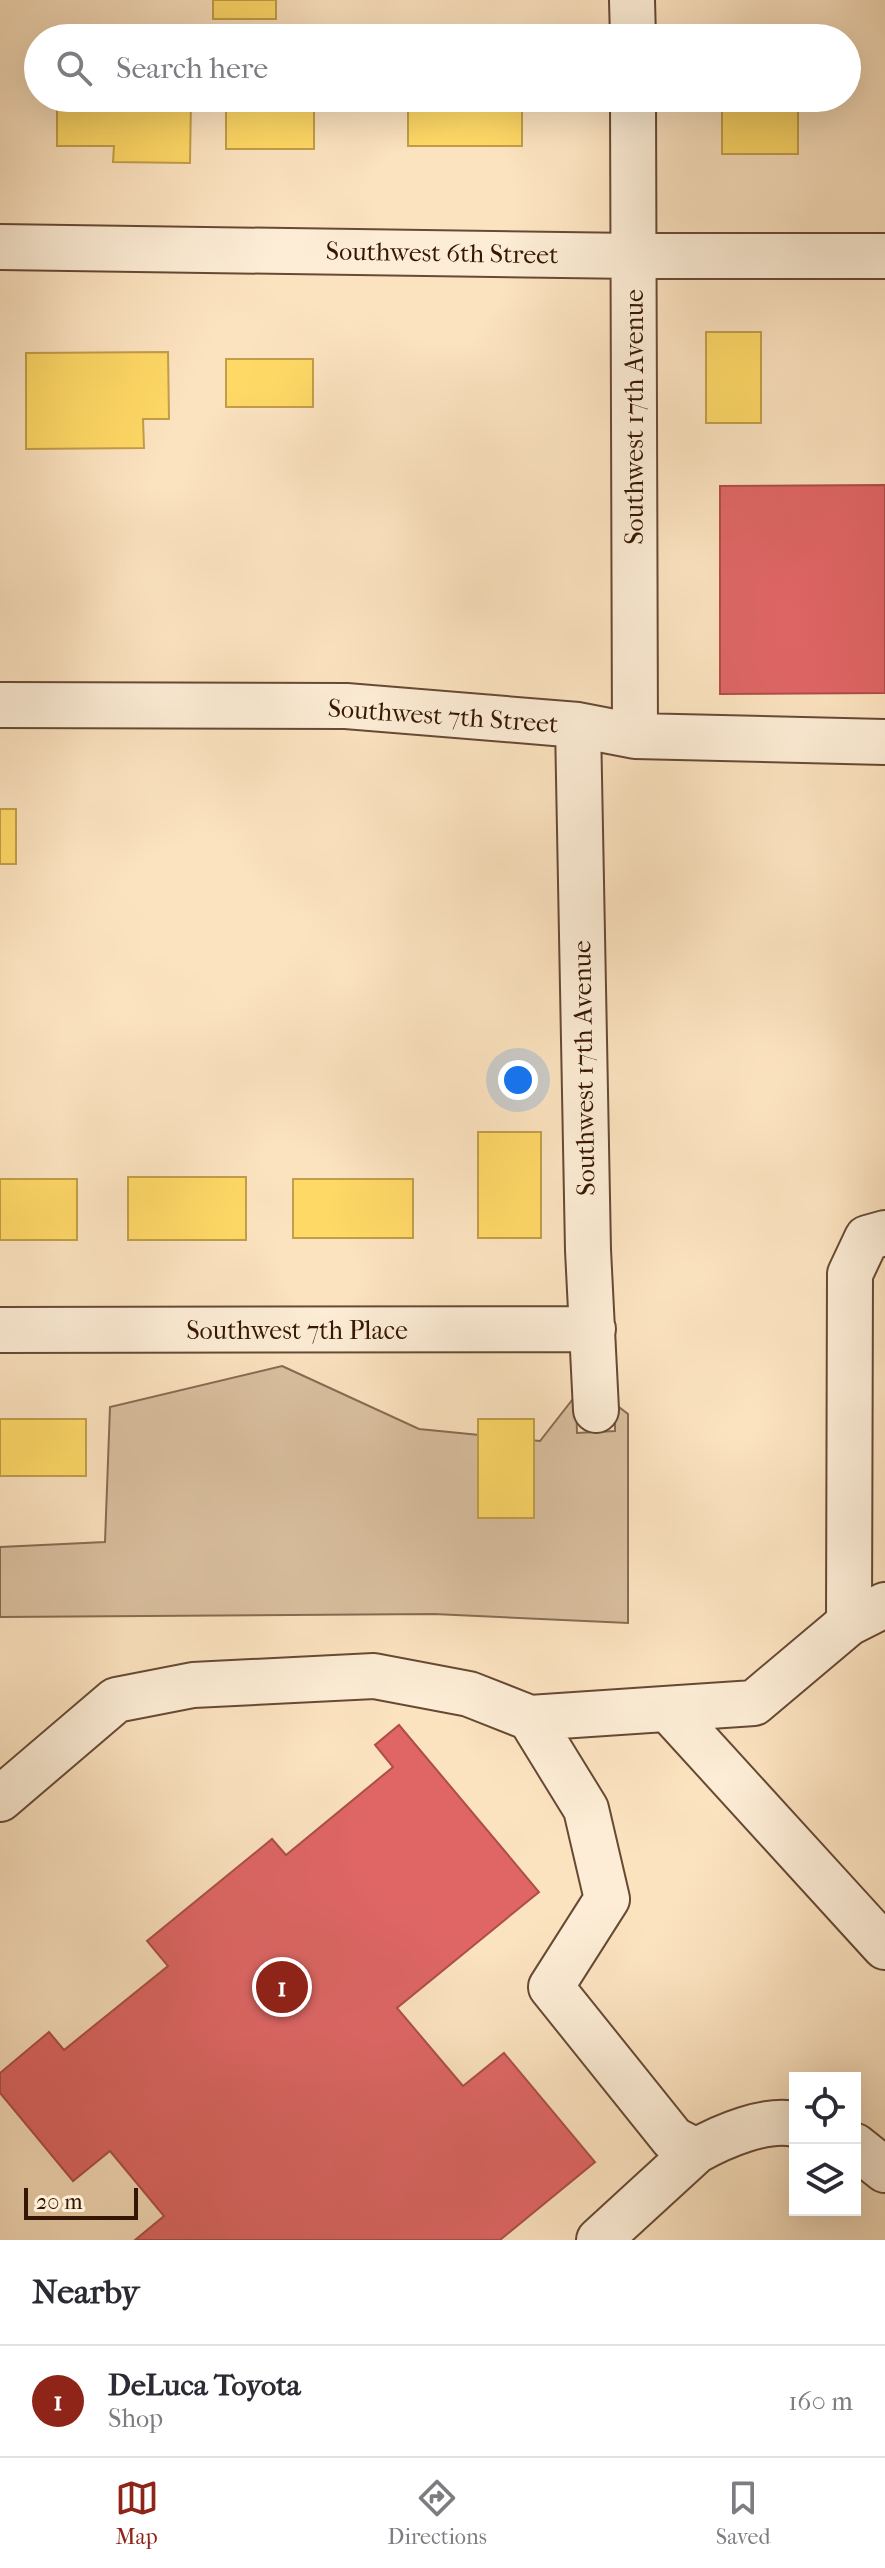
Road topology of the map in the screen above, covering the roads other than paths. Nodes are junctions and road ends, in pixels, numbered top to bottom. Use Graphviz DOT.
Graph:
graph roads {
  1 [pos="632,0"];
  2 [pos="633,24"];
  3 [pos="633,112"];
  4 [pos="0,247"];
  5 [pos="634,256"];
  6 [pos="885,256"];
  7 [pos="0,705"];
  8 [pos="578,725"];
  9 [pos="635,736"];
  10 [pos="885,742"];
  11 [pos="885,1233"];
  12 [pos="593,1329"];
  13 [pos="0,1330"];
  14 [pos="596,1410"];
  15 [pos="867,1614"];
  16 [pos="668,1709"];
  17 [pos="530,1718"];
  18 [pos="0,1799"];
  19 [pos="885,1947"];
  20 [pos="789,2123"];
  21 [pos="696,2151"];
  22 [pos="861,2151"];
  23 [pos="885,2170"];
  24 [pos="599,2240"];
  1 -- 2 [label="street"];
  3 -- 5 [label="street, Southwest 17th Avenue"];
  4 -- 5 [label="street, Southwest 6th Street"];
  5 -- 6 [label="street, Southwest 6th Street"];
  5 -- 9 [label="street, Southwest 17th Avenue"];
  7 -- 8 [label="street, Southwest 7th Street"];
  8 -- 9 [label="street, Southwest 7th Street"];
  8 -- 12 [label="street, Southwest 17th Avenue"];
  9 -- 10 [label="street, Southwest 7th Street"];
  11 -- 15 [label="street"];
  12 -- 13 [label="street, Southwest 7th Place"];
  12 -- 14 [label="street, Southwest 17th Avenue"];
  15 -- 16 [label="street"];
  16 -- 17 [label="street"];
  16 -- 19 [label="street"];
  17 -- 18 [label="street"];
  17 -- 21 [label="street"];
  20 -- 21 [label="street"];
  21 -- 24 [label="street"];
  22 -- 23 [label="street"];
}
